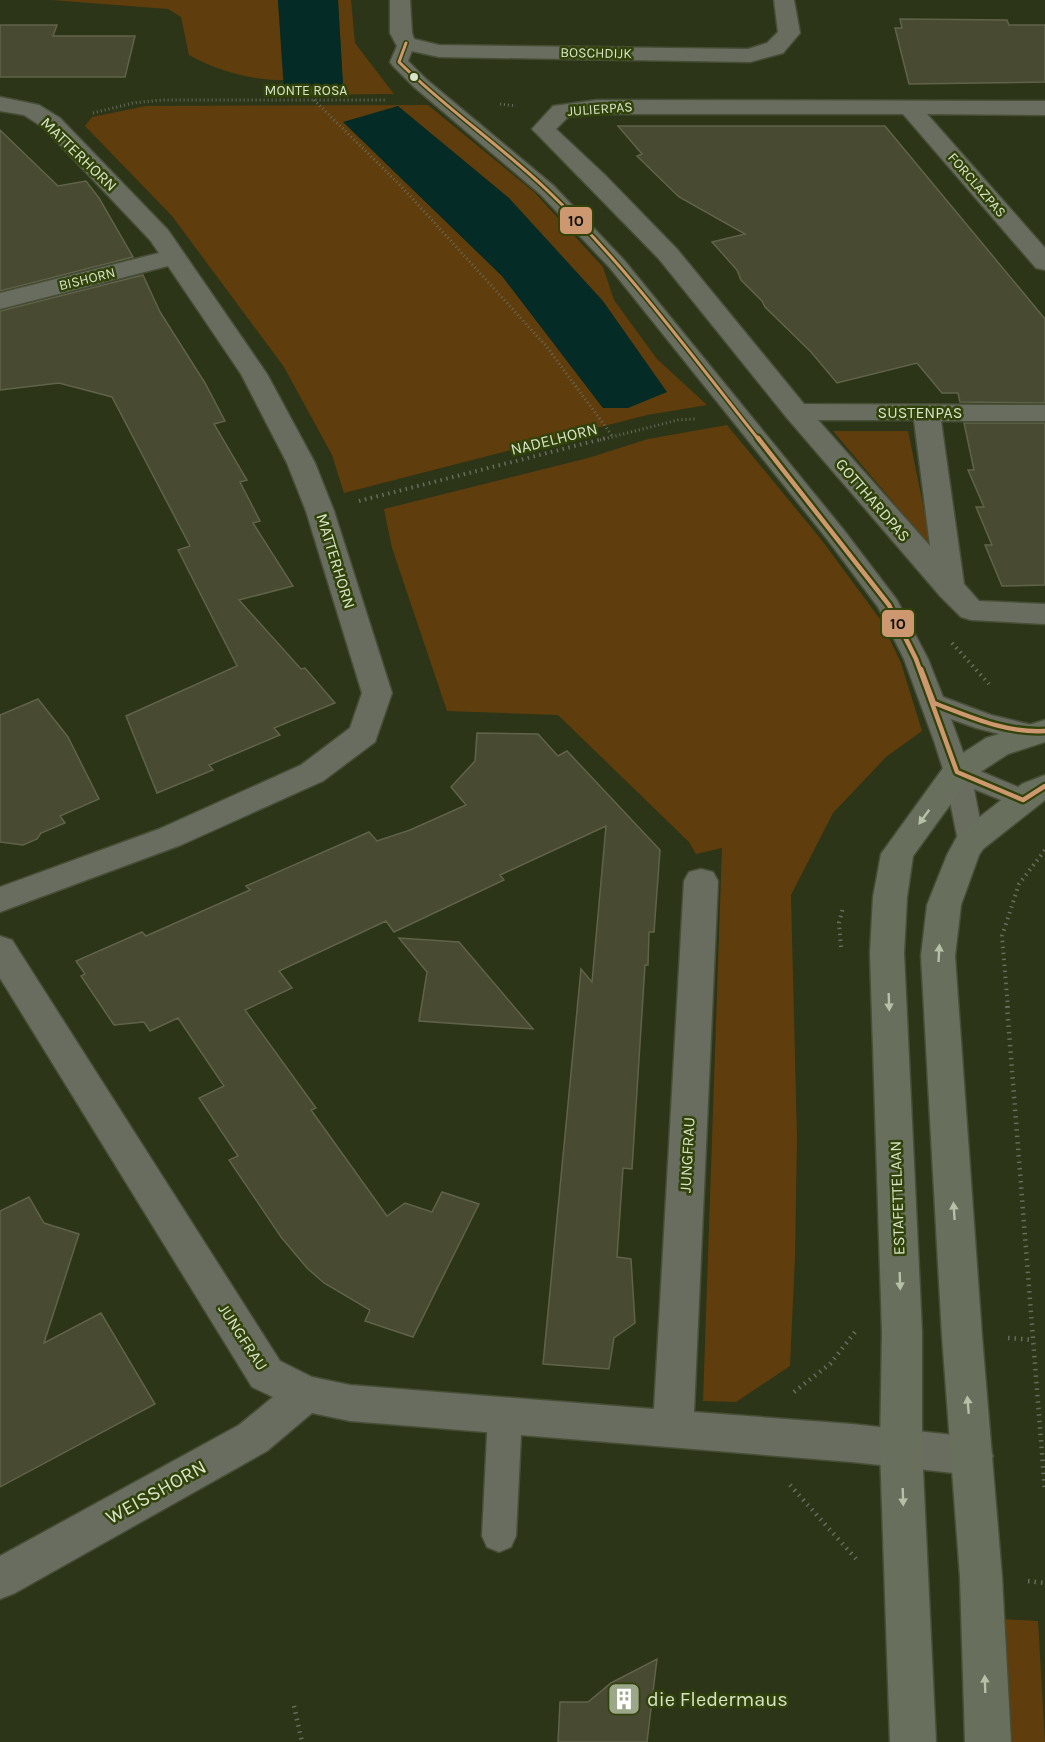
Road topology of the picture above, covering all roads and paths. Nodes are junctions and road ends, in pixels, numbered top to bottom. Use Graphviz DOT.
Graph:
graph roads {
  1 [pos="399,0"];
  2 [pos="784,0"];
  3 [pos="406,43"];
  4 [pos="314,100"];
  5 [pos="441,100"];
  6 [pos="0,104"];
  7 [pos="909,108"];
  8 [pos="561,111"];
  9 [pos="1041,114"];
  10 [pos="52,123"];
  11 [pos="174,257"];
  12 [pos="1045,263"];
  13 [pos="0,302"];
  14 [pos="926,411"];
  15 [pos="796,412"];
  16 [pos="1045,413"];
  17 [pos="738,415"];
  18 [pos="613,437"];
  19 [pos="320,511"];
  20 [pos="950,589"];
  21 [pos="1045,614"];
  22 [pos="934,703"];
  23 [pos="1040,733"];
  24 [pos="957,772"];
  25 [pos="1034,793"];
  26 [pos="971,841"];
  27 [pos="1045,850"];
  28 [pos="701,881"];
  29 [pos="0,900"];
  30 [pos="0,950"];
  31 [pos="857,1329"];
  32 [pos="306,1394"];
  33 [pos="505,1415"];
  34 [pos="673,1429"];
  35 [pos="742,1434"];
  36 [pos="901,1449"];
  37 [pos="972,1456"];
  38 [pos="1045,1492"];
  39 [pos="500,1536"];
  40 [pos="0,1579"];
  41 [pos="294,1706"];
  42 [pos="302,1742"];
  43 [pos="913,1742"];
  44 [pos="987,1742"];
  1 -- 3 [label="street"];
  2 -- 3 [label="street, BOSCHDIJK"];
  3 -- 5 [label="lane"];
  4 -- 5 [label="path, MONTE ROSA"];
  4 -- 10 [label="path, MONTE ROSA"];
  4 -- 18 [label="path"];
  5 -- 8 [label="path, MONTE ROSA"];
  5 -- 17 [label="lane"];
  6 -- 10 [label="street, MATTERHORN"];
  7 -- 8 [label="street, JULIERPAS"];
  7 -- 9 [label="street, JULIERPAS"];
  7 -- 12 [label="street, FORCLAZPAS"];
  8 -- 15 [label="street, JULIERPAS"];
  10 -- 11 [label="street, MATTERHORN"];
  11 -- 13 [label="street, BISHORN"];
  11 -- 19 [label="street, MATTERHORN"];
  14 -- 15 [label="street, SUSTENPAS"];
  14 -- 16 [label="street, SUSTENPAS"];
  14 -- 20 [label="street"];
  15 -- 20 [label="street, GOTTHARDPAS"];
  17 -- 18 [label="path, NADELHORN"];
  17 -- 22 [label="lane"];
  18 -- 19 [label="path, NADELHORN"];
  19 -- 29 [label="street, MATTERHORN"];
  20 -- 21 [label="street, GOTTHARDPAS"];
  22 -- 23 [label="lane"];
  22 -- 24 [label="lane"];
  23 -- 24 [label="street, ESTAFETTELAAN"];
  24 -- 25 [label="lane"];
  24 -- 26 [label="lane"];
  24 -- 36 [label="street, ESTAFETTELAAN, one-way"];
  25 -- 26 [label="street"];
  37 -- 26 [label="street, one-way"];
  27 -- 38 [label="path"];
  28 -- 34 [label="street, JUNGFRAU"];
  30 -- 32 [label="street, JUNGFRAU"];
  31 -- 35 [label="path"];
  32 -- 33 [label="street, JUNGFRAU"];
  32 -- 40 [label="street, WEISSHORN"];
  33 -- 34 [label="street, JUNGFRAU"];
  33 -- 39 [label="lane"];
  34 -- 35 [label="street, JUNGFRAU"];
  35 -- 36 [label="street, JUNGFRAU"];
  36 -- 37 [label="street, JUNGFRAU"];
  36 -- 43 [label="street, ESTAFETTELAAN, one-way"];
  44 -- 37 [label="street, one-way"];
  41 -- 42 [label="path"];
}
